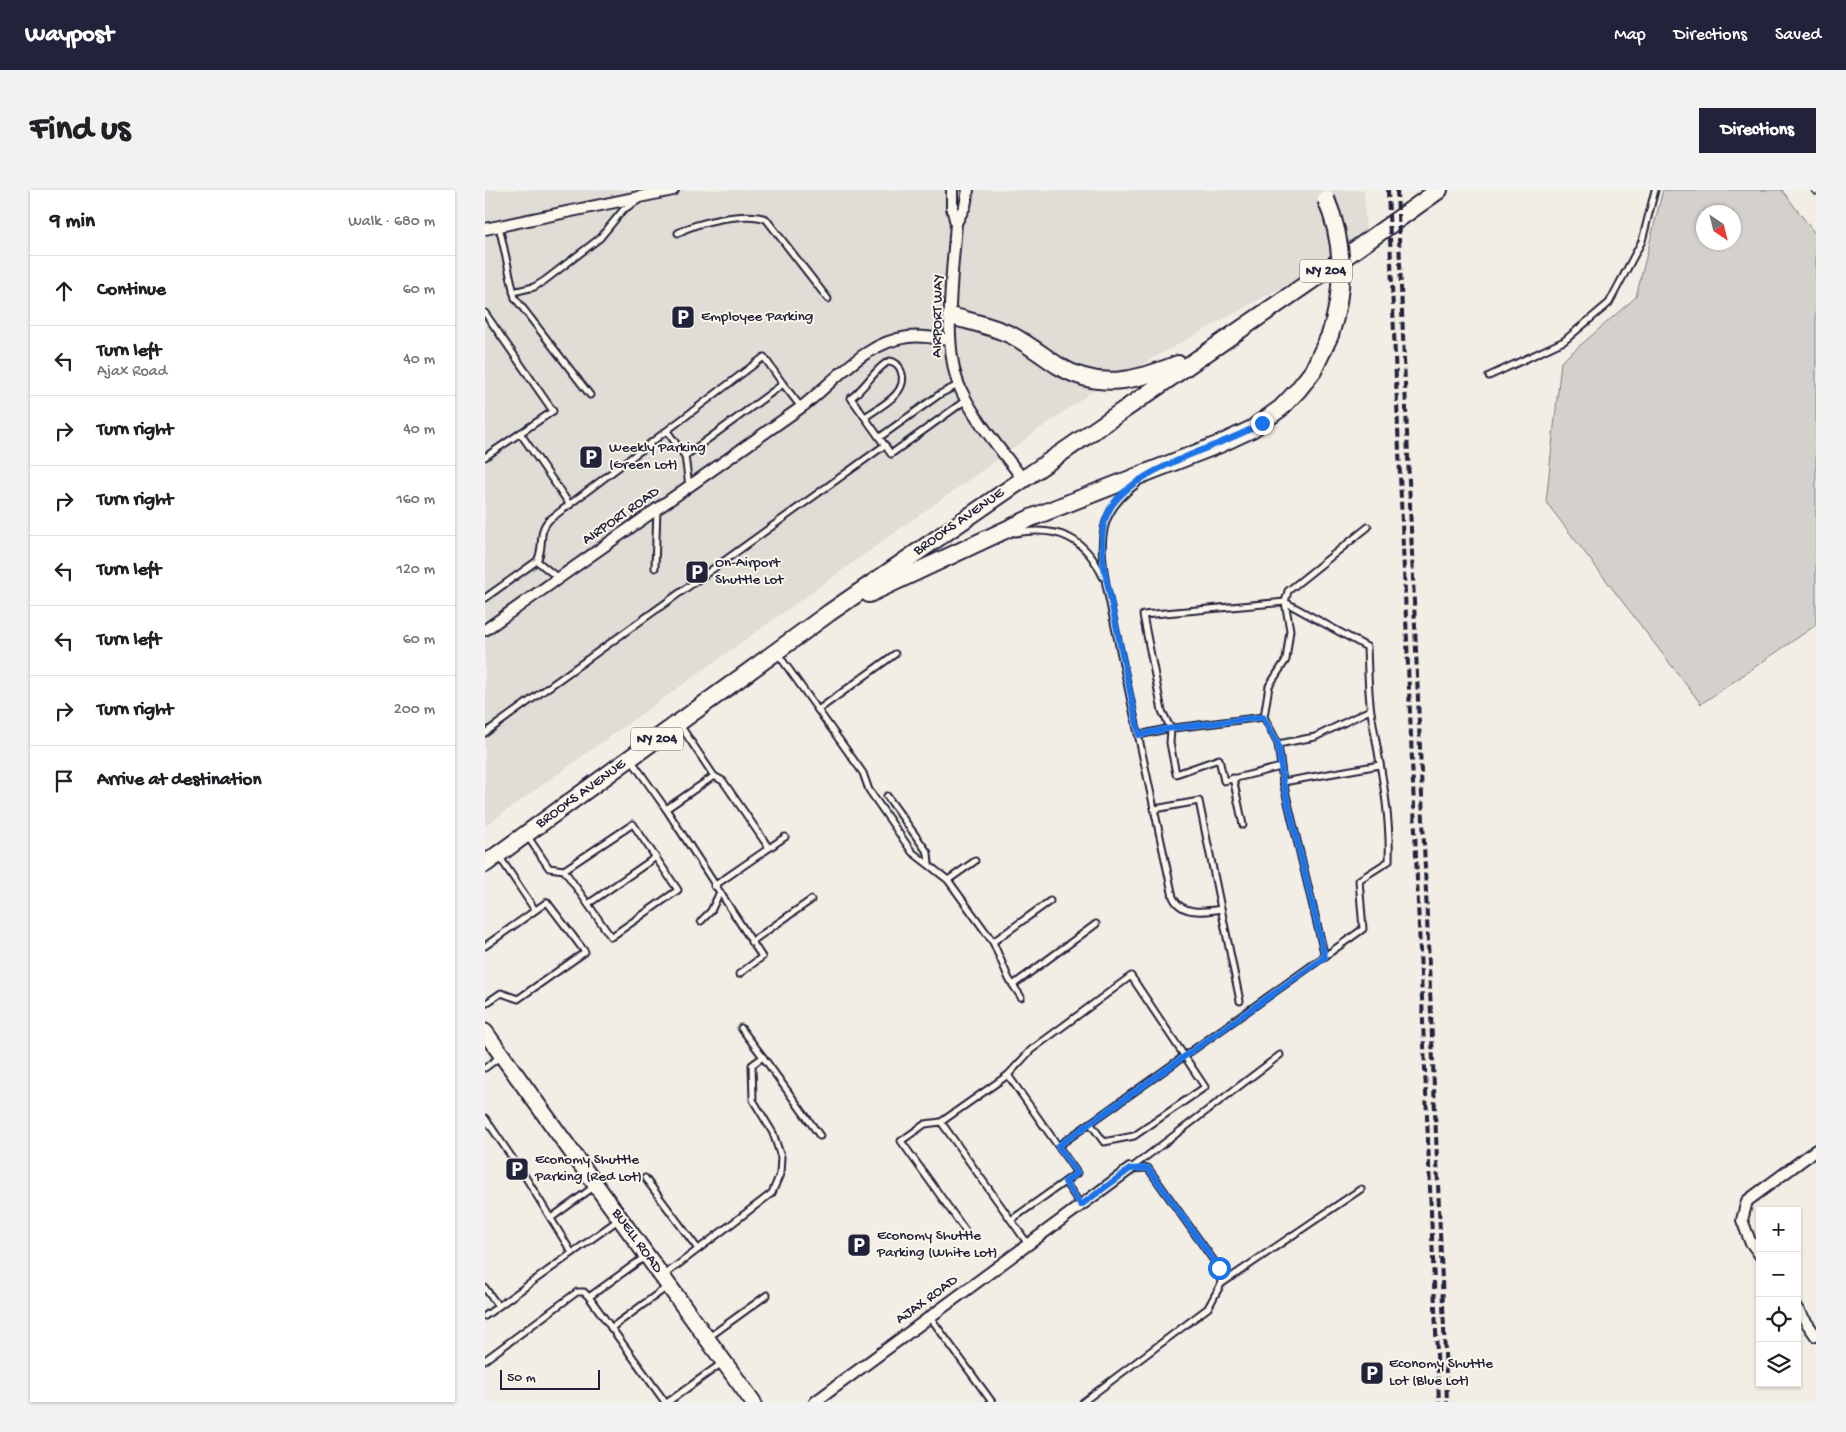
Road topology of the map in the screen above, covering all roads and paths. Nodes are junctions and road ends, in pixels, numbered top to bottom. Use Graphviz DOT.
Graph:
graph roads {
  1 [pos="673,190"];
  2 [pos="952,190"];
  3 [pos="967,190"];
  4 [pos="1439,190"];
  5 [pos="1655,190"];
  6 [pos="657,194"];
  7 [pos="1324,194"];
  8 [pos="957,223"];
  9 [pos="499,226"];
  10 [pos="485,230"];
  11 [pos="679,233"];
  12 [pos="513,292"];
  13 [pos="828,299"];
  14 [pos="485,313"];
  15 [pos="951,316"];
  16 [pos="950,340"];
  17 [pos="1211,349"];
  18 [pos="1489,376"];
  19 [pos="783,384"];
  20 [pos="958,385"];
  21 [pos="590,395"];
  22 [pos="966,400"];
  23 [pos="801,407"];
  24 [pos="865,417"];
  25 [pos="667,431"];
  26 [pos="520,433"];
  27 [pos="879,437"];
  28 [pos="885,445"];
  29 [pos="685,456"];
  30 [pos="485,457"];
  31 [pos="1169,464"];
  32 [pos="1022,478"];
  33 [pos="689,486"];
  34 [pos="570,504"];
  35 [pos="657,510"];
  36 [pos="1368,528"];
  37 [pos="976,544"];
  38 [pos="537,561"];
  39 [pos="655,568"];
  40 [pos="559,579"];
  41 [pos="1106,585"];
  42 [pos="485,598"];
  43 [pos="1285,602"];
  44 [pos="829,613"];
  45 [pos="485,630"];
  46 [pos="777,651"];
  47 [pos="895,654"];
  48 [pos="818,710"];
  49 [pos="1370,710"];
  50 [pos="1263,717"];
  51 [pos="678,723"];
  52 [pos="1171,729"];
  53 [pos="485,734"];
  54 [pos="1139,735"];
  55 [pos="1278,744"];
  56 [pos="630,758"];
  57 [pos="1380,765"];
  58 [pos="1281,766"];
  59 [pos="714,776"];
  60 [pos="1233,778"];
  61 [pos="1283,782"];
  62 [pos="887,796"];
  63 [pos="666,809"];
  64 [pos="1155,809"];
  65 [pos="1243,824"];
  66 [pos="526,834"];
  67 [pos="785,837"];
  68 [pos="769,848"];
  69 [pos="656,857"];
  70 [pos="492,860"];
  71 [pos="975,861"];
  72 [pos="929,864"];
  73 [pos="564,870"];
  74 [pos="948,880"];
  75 [pos="714,886"];
  76 [pos="719,894"];
  77 [pos="811,900"];
  78 [pos="1050,901"];
  79 [pos="588,904"];
  80 [pos="1221,909"];
  81 [pos="535,910"];
  82 [pos="701,921"];
  83 [pos="1096,924"];
  84 [pos="751,942"];
  85 [pos="993,942"];
  86 [pos="485,946"];
  87 [pos="1325,957"];
  88 [pos="739,974"];
  89 [pos="1013,985"];
  90 [pos="1021,997"];
  91 [pos="1240,1001"];
  92 [pos="485,1004"];
  93 [pos="741,1028"];
  94 [pos="486,1036"];
  95 [pos="503,1055"];
  96 [pos="1280,1055"];
  97 [pos="1185,1056"];
  98 [pos="763,1058"];
  99 [pos="485,1068"];
  100 [pos="1009,1076"];
  101 [pos="485,1118"];
  102 [pos="941,1122"];
  103 [pos="1090,1123"];
  104 [pos="820,1136"];
  105 [pos="1058,1146"];
  106 [pos="1816,1150"];
  107 [pos="1130,1169"];
  108 [pos="645,1178"];
  109 [pos="1065,1182"];
  110 [pos="597,1185"];
  111 [pos="1361,1189"];
  112 [pos="1081,1205"];
  113 [pos="551,1218"];
  114 [pos="621,1218"];
  115 [pos="1011,1220"];
  116 [pos="967,1232"];
  117 [pos="1028,1244"];
  118 [pos="698,1250"];
  119 [pos="1758,1252"];
  120 [pos="571,1253"];
  121 [pos="648,1255"];
  122 [pos="666,1281"];
  123 [pos="1221,1284"];
  124 [pos="485,1288"];
  125 [pos="767,1295"];
  126 [pos="589,1297"];
  127 [pos="498,1306"];
  128 [pos="1801,1315"];
  129 [pos="485,1316"];
  130 [pos="930,1317"];
  131 [pos="611,1328"];
  132 [pos="1816,1336"];
  133 [pos="707,1338"];
  134 [pos="485,1360"];
  135 [pos="724,1361"];
  136 [pos="666,1402"];
  137 [pos="753,1402"];
  138 [pos="816,1402"];
  139 [pos="992,1402"];
  140 [pos="1083,1402"];
  1 -- 6 [label="street"];
  2 -- 8 [label="street, AIRPORT WAY"];
  3 -- 8 [label="street, AIRPORT WAY"];
  4 -- 17 [label="main road, BROOKS AVENUE / NY 204"];
  5 -- 18 [label="lane"];
  6 -- 9 [label="street"];
  6 -- 12 [label="lane"];
  7 -- 31 [label="main road, bridge"];
  8 -- 15 [label="street, AIRPORT WAY"];
  9 -- 10 [label="street"];
  9 -- 12 [label="lane"];
  11 -- 13 [label="lane"];
  12 -- 21 [label="lane"];
  14 -- 26 [label="lane"];
  15 -- 16 [label="street, AIRPORT WAY"];
  15 -- 17 [label="main road"];
  16 -- 20 [label="street, AIRPORT WAY"];
  16 -- 23 [label="street, AIRPORT ROAD"];
  17 -- 32 [label="main road, BROOKS AVENUE / NY 204"];
  19 -- 23 [label="lane"];
  19 -- 25 [label="lane"];
  19 -- 29 [label="lane"];
  20 -- 22 [label="street, AIRPORT WAY"];
  20 -- 27 [label="lane"];
  22 -- 28 [label="lane"];
  22 -- 32 [label="street, AIRPORT WAY"];
  23 -- 33 [label="street, AIRPORT ROAD"];
  24 -- 24 [label="lane"];
  24 -- 27 [label="lane"];
  25 -- 29 [label="lane"];
  25 -- 34 [label="lane"];
  26 -- 30 [label="lane"];
  26 -- 34 [label="lane"];
  27 -- 28 [label="lane"];
  28 -- 53 [label="lane"];
  29 -- 33 [label="lane"];
  31 -- 37 [label="main road"];
  31 -- 41 [label="lane"];
  32 -- 44 [label="main road, BROOKS AVENUE / NY 204"];
  33 -- 35 [label="street, AIRPORT ROAD"];
  34 -- 38 [label="lane"];
  35 -- 39 [label="lane"];
  35 -- 40 [label="street, AIRPORT ROAD"];
  36 -- 43 [label="lane"];
  37 -- 41 [label="lane"];
  37 -- 44 [label="main road"];
  38 -- 40 [label="lane"];
  38 -- 42 [label="lane"];
  40 -- 45 [label="street, AIRPORT ROAD"];
  41 -- 54 [label="lane"];
  43 -- 49 [label="lane"];
  43 -- 50 [label="lane"];
  43 -- 52 [label="lane"];
  44 -- 46 [label="main road, BROOKS AVENUE / NY 204"];
  46 -- 48 [label="lane"];
  46 -- 51 [label="main road, BROOKS AVENUE / NY 204"];
  47 -- 48 [label="lane"];
  48 -- 72 [label="lane"];
  49 -- 55 [label="lane"];
  49 -- 57 [label="lane"];
  50 -- 52 [label="lane"];
  50 -- 55 [label="lane"];
  51 -- 56 [label="main road, BROOKS AVENUE / NY 204"];
  51 -- 59 [label="lane"];
  52 -- 54 [label="lane"];
  52 -- 60 [label="lane"];
  54 -- 64 [label="lane"];
  55 -- 58 [label="lane"];
  56 -- 63 [label="lane"];
  56 -- 66 [label="main road, BROOKS AVENUE / NY 204"];
  57 -- 61 [label="lane"];
  57 -- 87 [label="lane"];
  58 -- 60 [label="lane"];
  58 -- 61 [label="lane"];
  59 -- 63 [label="lane"];
  59 -- 68 [label="lane"];
  60 -- 65 [label="lane"];
  61 -- 87 [label="lane"];
  62 -- 72 [label="lane"];
  63 -- 75 [label="lane"];
  64 -- 80 [label="lane"];
  64 -- 80 [label="lane"];
  66 -- 70 [label="main road, BROOKS AVENUE / NY 204"];
  66 -- 73 [label="lane"];
  67 -- 68 [label="lane"];
  68 -- 75 [label="lane"];
  69 -- 73 [label="lane"];
  69 -- 79 [label="lane"];
  69 -- 79 [label="lane"];
  70 -- 81 [label="lane"];
  71 -- 74 [label="lane"];
  72 -- 74 [label="lane"];
  73 -- 79 [label="lane"];
  74 -- 85 [label="lane"];
  75 -- 76 [label="lane"];
  76 -- 82 [label="lane"];
  76 -- 84 [label="lane"];
  77 -- 84 [label="lane"];
  78 -- 85 [label="lane"];
  80 -- 91 [label="lane"];
  81 -- 86 [label="lane"];
  81 -- 92 [label="lane"];
  83 -- 89 [label="lane"];
  84 -- 88 [label="lane"];
  85 -- 89 [label="lane"];
  87 -- 97 [label="lane"];
  89 -- 90 [label="lane"];
  93 -- 98 [label="lane"];
  94 -- 95 [label="street, BUELL ROAD"];
  95 -- 99 [label="lane"];
  95 -- 110 [label="street, BUELL ROAD"];
  96 -- 107 [label="lane"];
  97 -- 100 [label="lane"];
  97 -- 103 [label="lane"];
  97 -- 103 [label="lane"];
  98 -- 104 [label="lane"];
  98 -- 118 [label="lane"];
  100 -- 102 [label="lane"];
  100 -- 105 [label="lane"];
  101 -- 113 [label="lane"];
  102 -- 115 [label="lane"];
  102 -- 116 [label="lane"];
  103 -- 105 [label="lane"];
  105 -- 109 [label="lane"];
  106 -- 119 [label="street"];
  107 -- 112 [label="street, AJAX ROAD"];
  107 -- 123 [label="lane"];
  108 -- 118 [label="lane"];
  109 -- 112 [label="lane"];
  109 -- 115 [label="lane"];
  110 -- 113 [label="lane"];
  110 -- 114 [label="street, BUELL ROAD"];
  111 -- 123 [label="lane"];
  112 -- 117 [label="street, AJAX ROAD"];
  113 -- 120 [label="lane"];
  114 -- 120 [label="lane"];
  114 -- 121 [label="street, BUELL ROAD"];
  115 -- 117 [label="lane"];
  117 -- 130 [label="street, AJAX ROAD"];
  118 -- 122 [label="lane"];
  120 -- 127 [label="lane"];
  121 -- 122 [label="street, BUELL ROAD"];
  121 -- 126 [label="lane"];
  122 -- 131 [label="lane"];
  122 -- 133 [label="street, BUELL ROAD"];
  123 -- 140 [label="lane"];
  124 -- 127 [label="lane"];
  125 -- 133 [label="lane"];
  126 -- 131 [label="lane"];
  126 -- 134 [label="lane"];
  127 -- 129 [label="lane"];
  128 -- 132 [label="street"];
  130 -- 138 [label="street, AJAX ROAD"];
  130 -- 139 [label="lane"];
  131 -- 136 [label="lane"];
  133 -- 135 [label="street, BUELL ROAD"];
  135 -- 136 [label="lane"];
  135 -- 137 [label="street, BUELL ROAD"];
}
